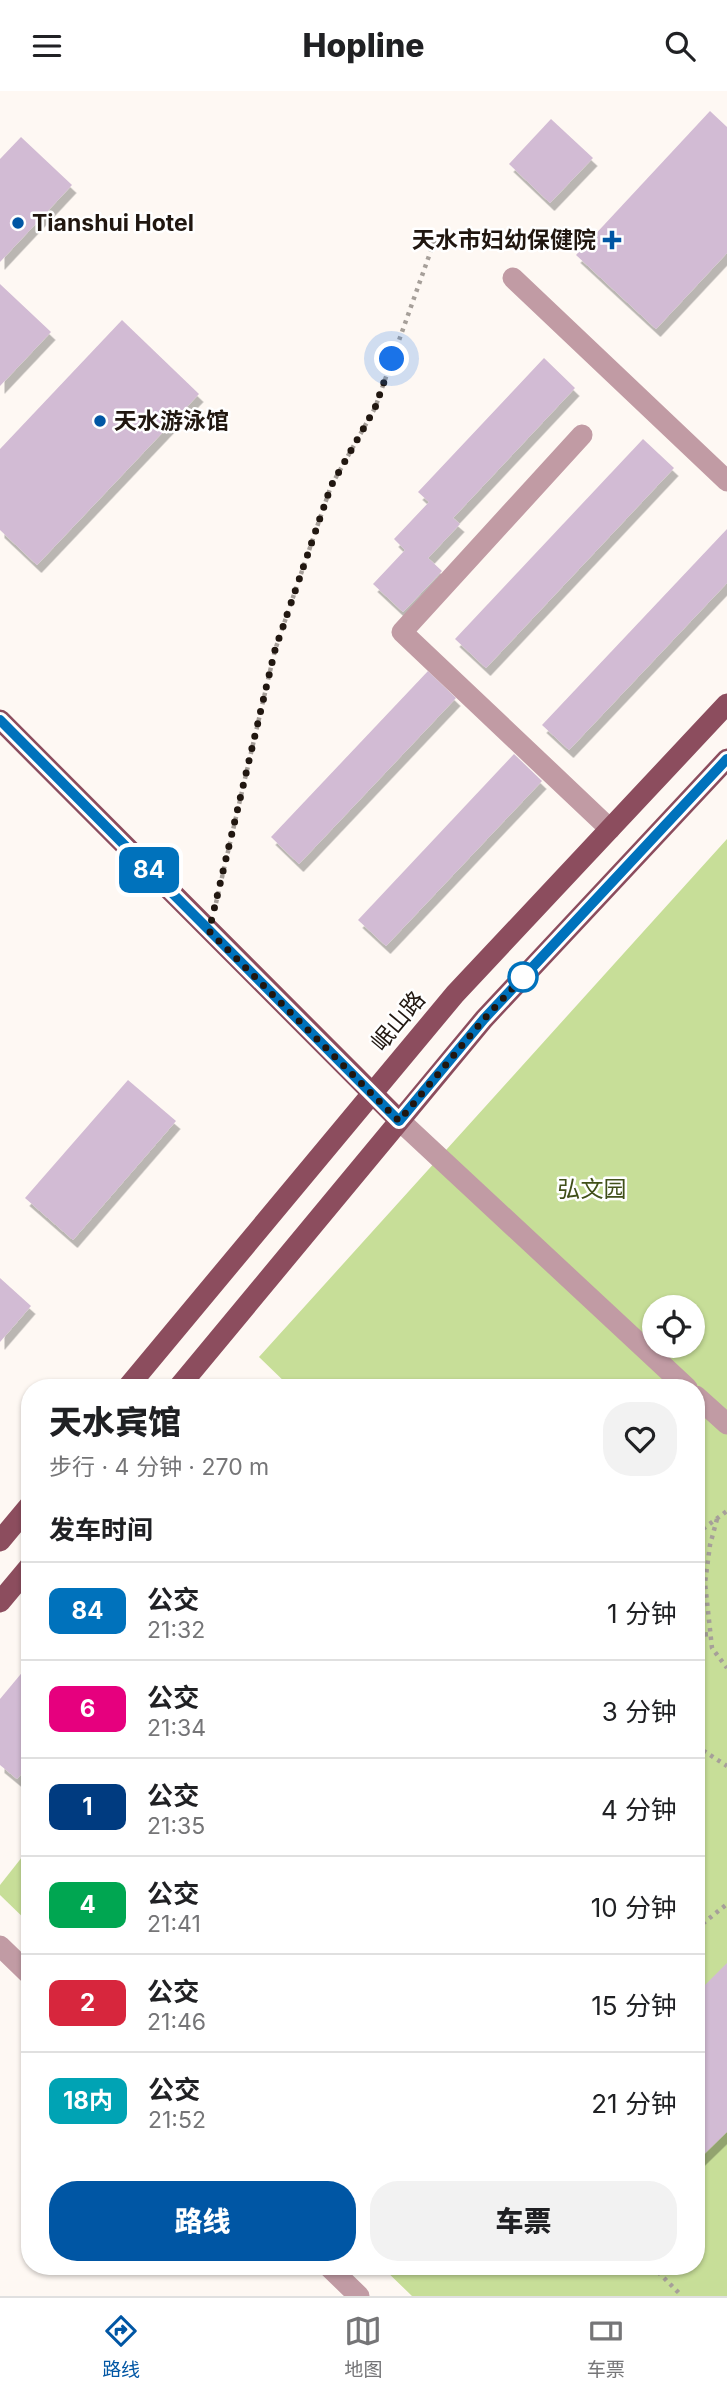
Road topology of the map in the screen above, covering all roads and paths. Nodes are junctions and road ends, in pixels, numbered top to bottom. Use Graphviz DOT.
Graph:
graph roads {
  1 [pos="435,239"];
  2 [pos="513,278"];
  3 [pos="582,435"];
  4 [pos="727,481"];
  5 [pos="727,704"];
  6 [pos="0,720"];
  7 [pos="727,759"];
  8 [pos="610,829"];
  9 [pos="209,931"];
  10 [pos="371,1093"];
  11 [pos="399,1121"];
  12 [pos="134,1379"];
  13 [pos="185,1379"];
  14 [pos="677,1379"];
  15 [pos="705,1404"];
  16 [pos="727,1425"];
  17 [pos="727,1511"];
  18 [pos="21,1516"];
  19 [pos="717,1519"];
  20 [pos="705,1528"];
  21 [pos="0,1541"];
  22 [pos="21,1577"];
  23 [pos="0,1602"];
  24 [pos="705,1634"];
  25 [pos="710,1634"];
  26 [pos="727,1668"];
  27 [pos="705,1752"];
  28 [pos="727,1766"];
  29 [pos="727,1904"];
  30 [pos="705,1922"];
  31 [pos="0,1946"];
  32 [pos="21,1966"];
  33 [pos="337,2275"];
  34 [pos="661,2275"];
  35 [pos="359,2296"];
  36 [pos="682,2296"];
  1 -- 9 [label="path"];
  2 -- 4 [label="street"];
  3 -- 8 [label="street"];
  5 -- 8 [label="main road, 岷山路"];
  6 -- 9 [label="main road"];
  7 -- 11 [label="main road"];
  8 -- 10 [label="main road, 岷山路"];
  9 -- 10 [label="main road"];
  10 -- 11 [label="main road"];
  10 -- 12 [label="main road, 岷山路"];
  11 -- 13 [label="main road"];
  11 -- 14 [label="street"];
  15 -- 16 [label="street"];
  17 -- 19 [label="path"];
  18 -- 21 [label="main road"];
  19 -- 20 [label="path"];
  19 -- 25 [label="path"];
  22 -- 23 [label="main road"];
  24 -- 25 [label="path"];
  25 -- 26 [label="path"];
  27 -- 28 [label="path"];
  29 -- 30 [label="path"];
  31 -- 32 [label="street"];
  33 -- 35 [label="street"];
  34 -- 36 [label="path"];
}
